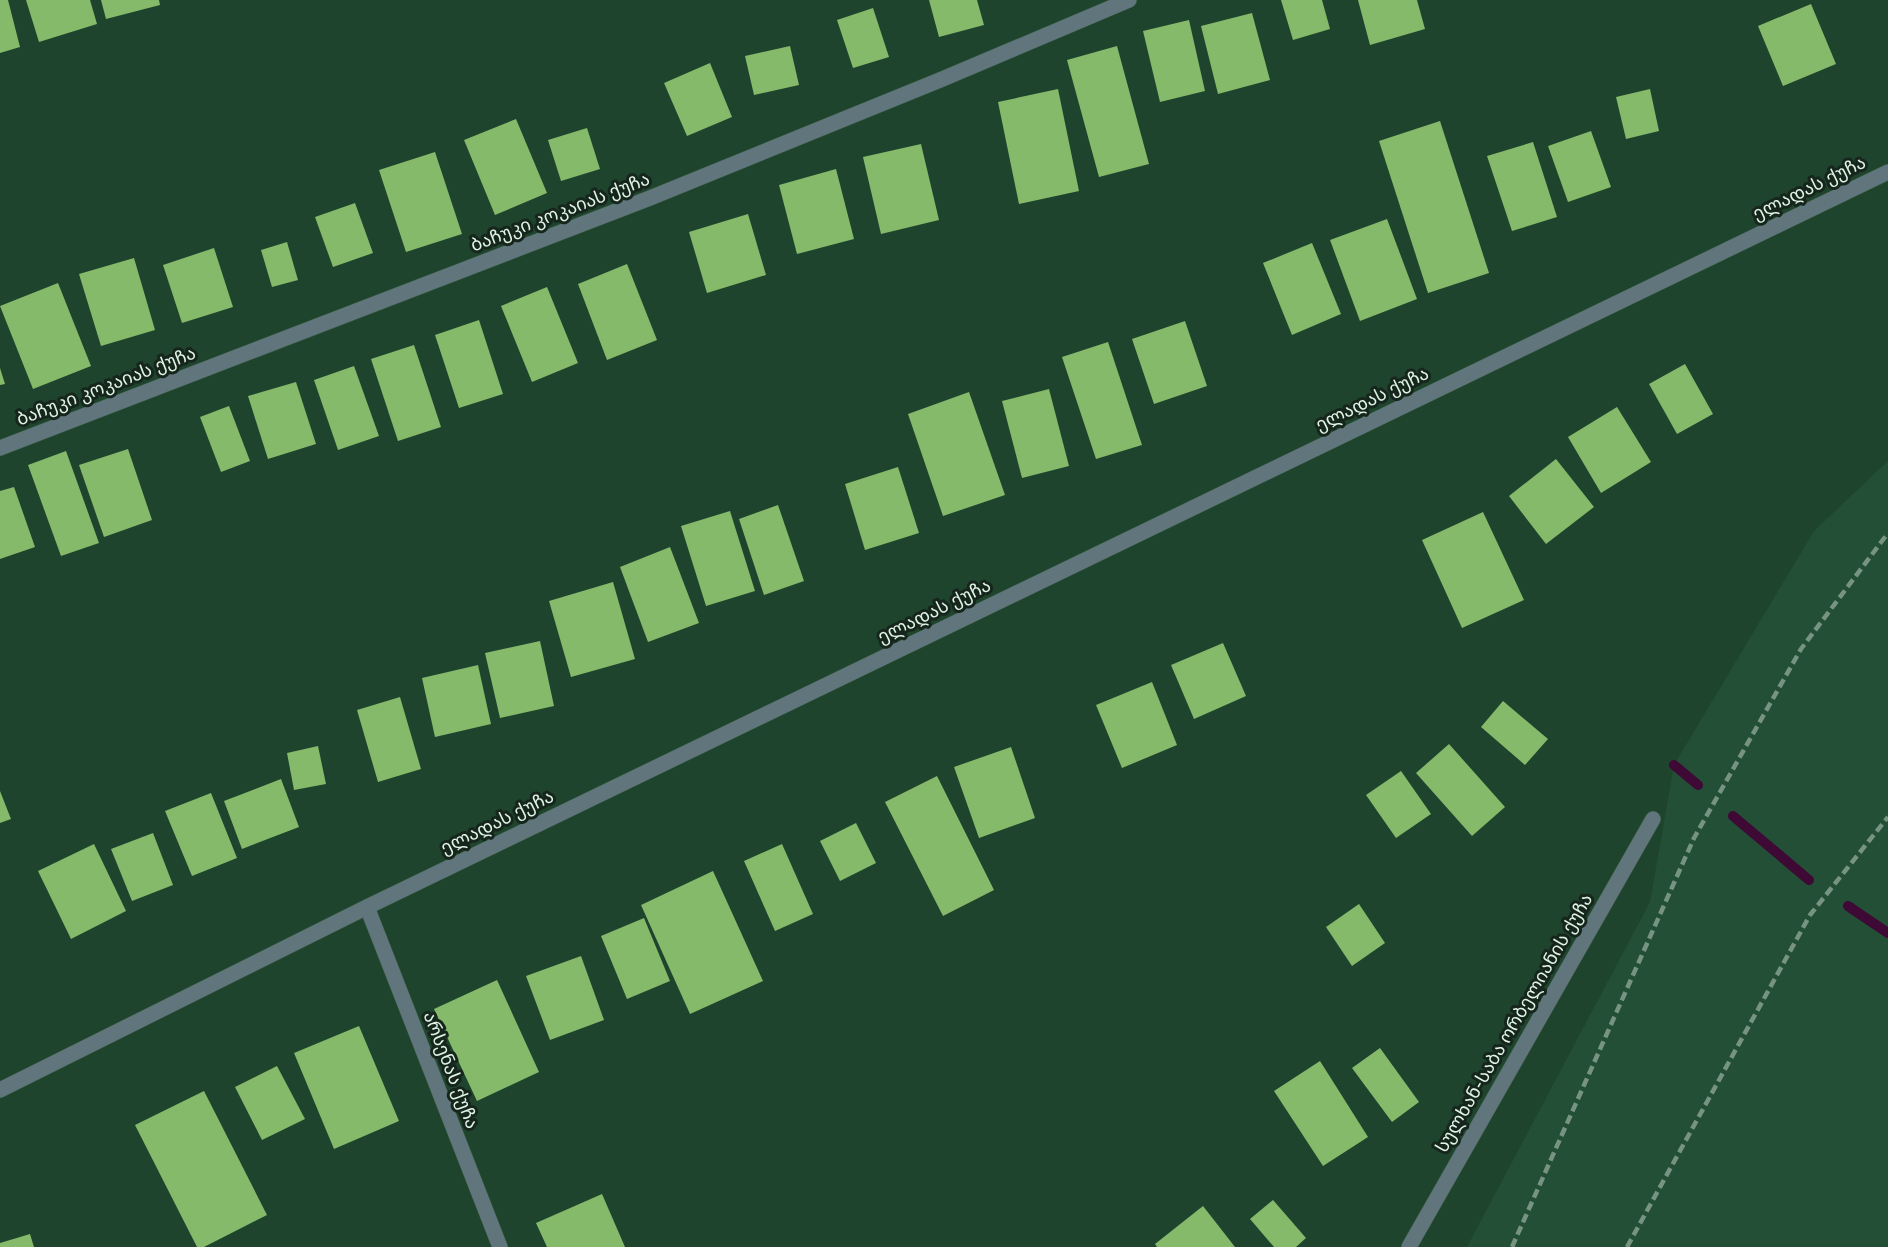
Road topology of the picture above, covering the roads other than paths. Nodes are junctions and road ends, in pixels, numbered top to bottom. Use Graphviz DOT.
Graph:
graph roads {
  1 [pos="1129,0"];
  2 [pos="1888,171"];
  3 [pos="0,448"];
  4 [pos="1653,819"];
  5 [pos="367,907"];
  6 [pos="0,1090"];
  7 [pos="500,1247"];
  8 [pos="1409,1247"];
  1 -- 3 [label="street, ბაჩუკი კოკაიას ქუჩა"];
  2 -- 5 [label="street, ელადას ქუჩა"];
  4 -- 8 [label="street, სულხან-საბა ორბელიანის ქუჩა"];
  5 -- 6 [label="street, ელადას ქუჩა"];
  5 -- 7 [label="street, არსენას ქუჩა"];
}
